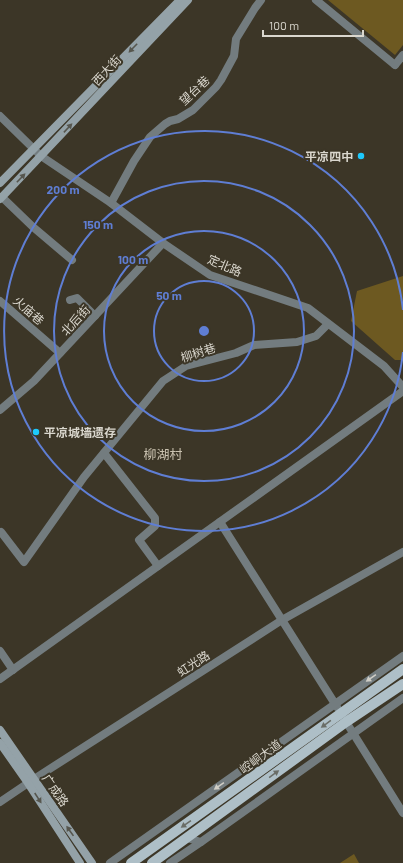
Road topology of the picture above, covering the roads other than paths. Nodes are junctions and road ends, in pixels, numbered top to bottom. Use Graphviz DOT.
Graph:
graph roads {
  1 [pos="180,0"];
  2 [pos="188,0"];
  3 [pos="261,0"];
  4 [pos="316,0"];
  5 [pos="403,55"];
  6 [pos="0,116"];
  7 [pos="34,149"];
  8 [pos="41,156"];
  9 [pos="0,183"];
  10 [pos="1,198"];
  11 [pos="111,203"];
  12 [pos="163,243"];
  13 [pos="72,260"];
  14 [pos="70,300"];
  15 [pos="0,301"];
  16 [pos="95,316"];
  17 [pos="328,324"];
  18 [pos="60,353"];
  19 [pos="403,387"];
  20 [pos="403,391"];
  21 [pos="0,410"];
  22 [pos="104,453"];
  23 [pos="220,522"];
  24 [pos="1,532"];
  25 [pos="403,552"];
  26 [pos="158,566"];
  27 [pos="282,620"];
  28 [pos="0,651"];
  29 [pos="403,656"];
  30 [pos="403,669"];
  31 [pos="13,670"];
  32 [pos="0,679"];
  33 [pos="403,684"];
  34 [pos="403,698"];
  35 [pos="334,704"];
  36 [pos="343,718"];
  37 [pos="0,730"];
  38 [pos="353,734"];
  39 [pos="0,743"];
  40 [pos="31,781"];
  41 [pos="0,802"];
  42 [pos="403,813"];
  43 [pos="187,838"];
  44 [pos="201,842"];
  45 [pos="80,863"];
  46 [pos="92,863"];
  47 [pos="110,863"];
  48 [pos="131,863"];
  49 [pos="152,863"];
  50 [pos="170,863"];
  1 -- 7 [label="main road, 西大街, one-way"];
  8 -- 2 [label="main road, 西大街, one-way"];
  3 -- 11 [label="street, 望台巷"];
  4 -- 5 [label="street"];
  6 -- 7 [label="street, 定北路"];
  7 -- 8 [label="street, 定北路"];
  7 -- 9 [label="main road, 西大街"];
  10 -- 8 [label="main road, 西大街, one-way"];
  8 -- 11 [label="street, 定北路"];
  10 -- 13 [label="street"];
  11 -- 12 [label="street, 定北路"];
  12 -- 16 [label="street, 北后街"];
  12 -- 17 [label="street, 定北路"];
  14 -- 16 [label="street"];
  15 -- 18 [label="street, 火庙巷"];
  16 -- 18 [label="street, 北后街"];
  17 -- 19 [label="street, 定北路"];
  17 -- 22 [label="street, 柳树巷"];
  18 -- 21 [label="street, 北后街"];
  20 -- 23 [label="street"];
  22 -- 24 [label="street, 柳树巷"];
  22 -- 26 [label="street"];
  23 -- 26 [label="street"];
  23 -- 27 [label="street"];
  25 -- 27 [label="street, 虹光路"];
  26 -- 31 [label="street"];
  27 -- 35 [label="street"];
  27 -- 40 [label="street, 虹光路"];
  28 -- 31 [label="street"];
  29 -- 35 [label="street, one-way"];
  30 -- 36 [label="main road, 崆峒大道"];
  31 -- 32 [label="street"];
  33 -- 36 [label="main road, 崆峒大道"];
  34 -- 38 [label="street"];
  35 -- 36 [label="street"];
  35 -- 47 [label="street, one-way"];
  36 -- 38 [label="street"];
  43 -- 36 [label="main road, 崆峒大道, one-way"];
  36 -- 48 [label="main road, 崆峒大道, one-way"];
  37 -- 40 [label="main road, 广成路"];
  38 -- 42 [label="street"];
  38 -- 44 [label="street"];
  39 -- 40 [label="main road, 广成路"];
  40 -- 41 [label="street, 虹光路"];
  40 -- 45 [label="main road, 广成路, one-way"];
  46 -- 40 [label="main road, 广成路, one-way"];
  43 -- 44 [label="street"];
  43 -- 49 [label="main road, 崆峒大道"];
  44 -- 50 [label="street"];
}
